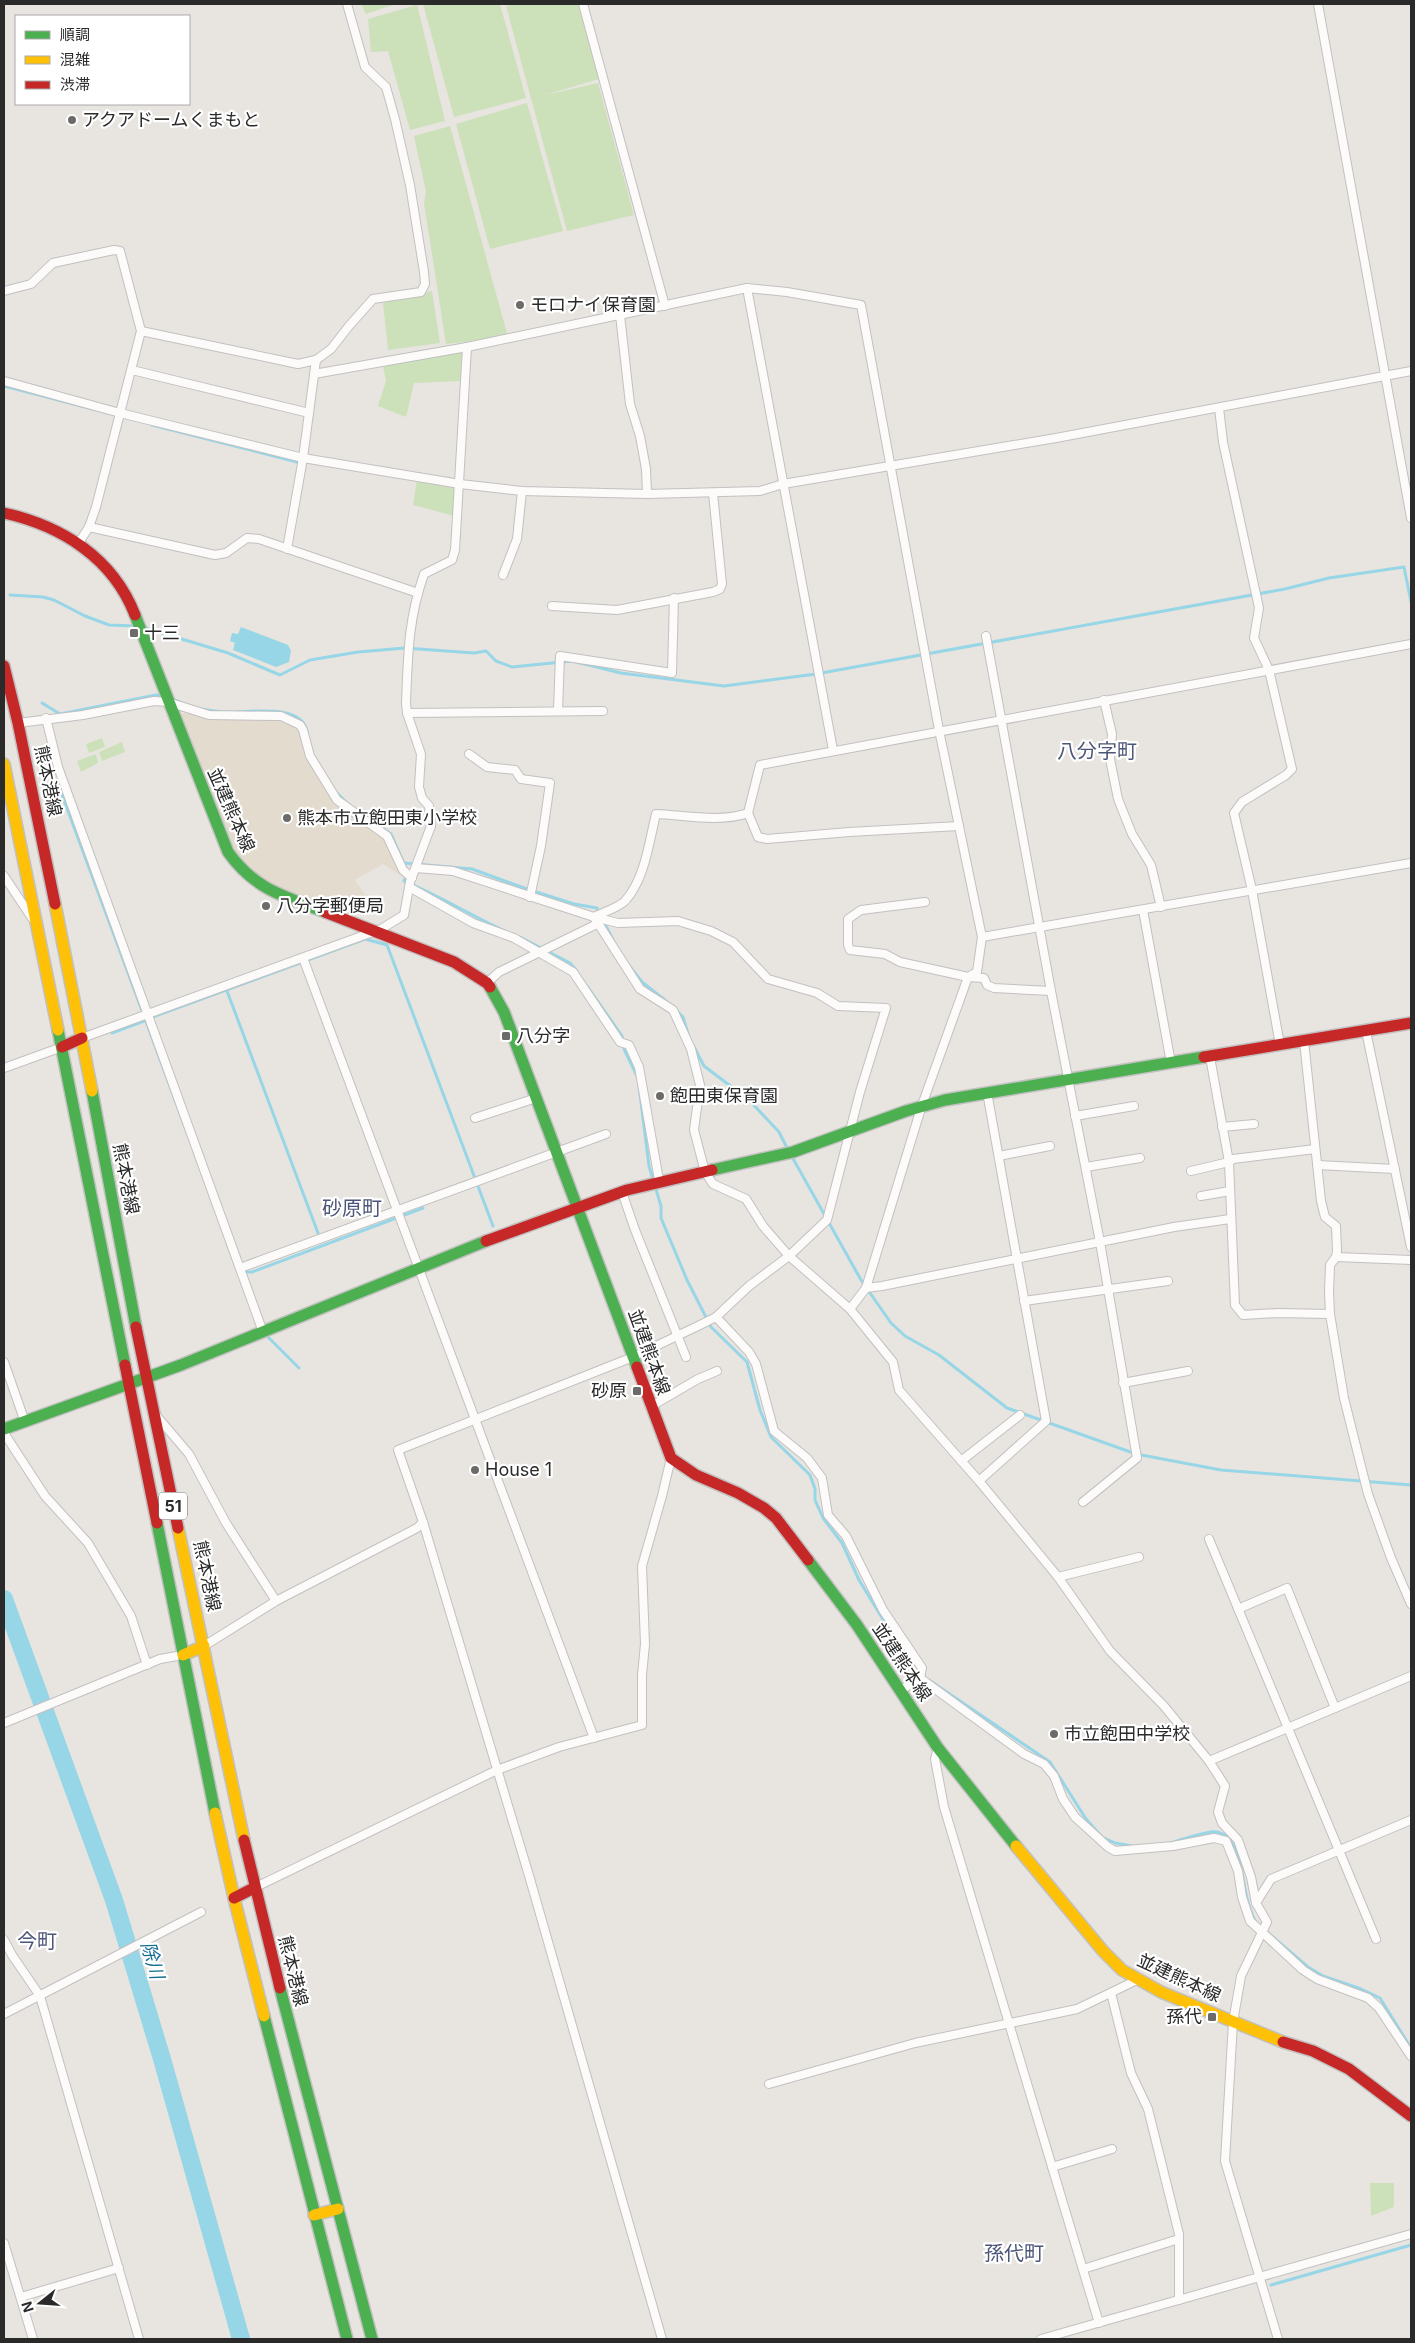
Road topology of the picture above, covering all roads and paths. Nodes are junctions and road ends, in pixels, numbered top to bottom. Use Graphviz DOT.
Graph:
graph roads {
  1 [pos="347,4"];
  2 [pos="582,4"];
  3 [pos="1318,4"];
  4 [pos="747,288"];
  5 [pos="4,291"];
  6 [pos="665,306"];
  7 [pos="620,315"];
  8 [pos="141,331"];
  9 [pos="467,347"];
  10 [pos="316,360"];
  11 [pos="132,370"];
  12 [pos="1411,371"];
  13 [pos="314,374"];
  14 [pos="1385,376"];
  15 [pos="4,381"];
  16 [pos="1219,408"];
  17 [pos="120,413"];
  18 [pos="309,413"];
  19 [pos="303,458"];
  20 [pos="891,466"];
  21 [pos="460,484"];
  22 [pos="784,484"];
  23 [pos="522,491"];
  24 [pos="713,493"];
  25 [pos="647,494"];
  26 [pos="4,513"];
  27 [pos="1411,518"];
  28 [pos="89,527"];
  29 [pos="78,544"];
  30 [pos="287,549"];
  31 [pos="503,575"];
  32 [pos="418,593"];
  33 [pos="674,598"];
  34 [pos="552,606"];
  35 [pos="986,636"];
  36 [pos="1411,644"];
  37 [pos="4,666"];
  38 [pos="1270,670"];
  39 [pos="1104,700"];
  40 [pos="168,702"];
  41 [pos="558,710"];
  42 [pos="603,710"];
  43 [pos="407,713"];
  44 [pos="46,718"];
  45 [pos="1002,719"];
  46 [pos="18,723"];
  47 [pos="939,730"];
  48 [pos="833,750"];
  49 [pos="469,754"];
  50 [pos="4,764"];
  51 [pos="748,813"];
  52 [pos="959,826"];
  53 [pos="1411,863"];
  54 [pos="416,868"];
  55 [pos="4,876"];
  56 [pos="412,878"];
  57 [pos="409,888"];
  58 [pos="1252,890"];
  59 [pos="530,898"];
  60 [pos="925,902"];
  61 [pos="1161,907"];
  62 [pos="1143,910"];
  63 [pos="596,920"];
  64 [pos="36,923"];
  65 [pos="1041,928"];
  66 [pos="373,932"];
  67 [pos="982,938"];
  68 [pos="540,952"];
  69 [pos="303,958"];
  70 [pos="968,977"];
  71 [pos="487,983"];
  72 [pos="1051,991"];
  73 [pos="148,1014"];
  74 [pos="1411,1023"];
  75 [pos="1366,1031"];
  76 [pos="82,1038"];
  77 [pos="1304,1042"];
  78 [pos="1280,1045"];
  79 [pos="62,1047"];
  80 [pos="1210,1057"];
  81 [pos="1171,1064"];
  82 [pos="4,1068"];
  83 [pos="1067,1079"];
  84 [pos="987,1092"];
  85 [pos="536,1098"];
  86 [pos="922,1105"];
  87 [pos="1134,1106"];
  88 [pos="1075,1116"];
  89 [pos="475,1118"];
  90 [pos="1254,1124"];
  91 [pos="1222,1127"];
  92 [pos="851,1132"];
  93 [pos="606,1134"];
  94 [pos="1050,1146"];
  95 [pos="1315,1150"];
  96 [pos="557,1153"];
  97 [pos="999,1156"];
  98 [pos="1140,1158"];
  99 [pos="1229,1162"];
  100 [pos="1317,1165"];
  101 [pos="1086,1167"];
  102 [pos="1395,1169"];
  103 [pos="1191,1170"];
  104 [pos="705,1172"];
  105 [pos="659,1180"];
  106 [pos="1230,1191"];
  107 [pos="622,1192"];
  108 [pos="1201,1196"];
  109 [pos="577,1208"];
  110 [pos="398,1209"];
  111 [pos="1230,1219"];
  112 [pos="1408,1220"];
  113 [pos="1100,1242"];
  114 [pos="1411,1247"];
  115 [pos="788,1256"];
  116 [pos="1017,1258"];
  117 [pos="1336,1258"];
  118 [pos="1411,1260"];
  119 [pos="240,1268"];
  120 [pos="420,1268"];
  121 [pos="1168,1281"];
  122 [pos="866,1288"];
  123 [pos="1107,1288"];
  124 [pos="1024,1301"];
  125 [pos="850,1309"];
  126 [pos="1330,1314"];
  127 [pos="716,1317"];
  128 [pos="263,1332"];
  129 [pos="678,1335"];
  130 [pos="633,1357"];
  131 [pos="686,1357"];
  132 [pos="4,1362"];
  133 [pos="717,1371"];
  134 [pos="1188,1371"];
  135 [pos="146,1379"];
  136 [pos="1123,1383"];
  137 [pos="129,1385"];
  138 [pos="650,1407"];
  139 [pos="152,1410"];
  140 [pos="1020,1415"];
  141 [pos="477,1418"];
  142 [pos="25,1422"];
  143 [pos="4,1431"];
  144 [pos="671,1458"];
  145 [pos="961,1461"];
  146 [pos="979,1481"];
  147 [pos="1083,1502"];
  148 [pos="423,1522"];
  149 [pos="1209,1539"];
  150 [pos="1139,1556"];
  151 [pos="1058,1577"];
  152 [pos="276,1600"];
  153 [pos="1411,1604"];
  154 [pos="1238,1608"];
  155 [pos="204,1646"];
  156 [pos="183,1655"];
  157 [pos="147,1665"];
  158 [pos="1411,1676"];
  159 [pos="920,1678"];
  160 [pos="901,1690"];
  161 [pos="1335,1708"];
  162 [pos="4,1724"];
  163 [pos="1287,1729"];
  164 [pos="594,1738"];
  165 [pos="938,1748"];
  166 [pos="1209,1762"];
  167 [pos="497,1770"];
  168 [pos="1411,1820"];
  169 [pos="1339,1849"];
  170 [pos="254,1888"];
  171 [pos="234,1898"];
  172 [pos="1256,1903"];
  173 [pos="201,1912"];
  174 [pos="1262,1934"];
  175 [pos="1376,1939"];
  176 [pos="4,1940"];
  177 [pos="1137,1980"];
  178 [pos="1111,1993"];
  179 [pos="40,1996"];
  180 [pos="4,2014"];
  181 [pos="1009,2022"];
  182 [pos="1233,2022"];
  183 [pos="1411,2056"];
  184 [pos="769,2084"];
  185 [pos="1411,2116"];
  186 [pos="1112,2148"];
  187 [pos="1052,2167"];
  188 [pos="338,2209"];
  189 [pos="314,2215"];
  190 [pos="1411,2234"];
  191 [pos="1179,2239"];
  192 [pos="4,2243"];
  193 [pos="119,2268"];
  194 [pos="1083,2269"];
  195 [pos="1260,2276"];
  196 [pos="21,2297"];
  197 [pos="1178,2300"];
  198 [pos="1099,2323"];
  199 [pos="33,2339"];
  200 [pos="139,2339"];
  201 [pos="347,2339"];
  202 [pos="372,2339"];
  203 [pos="662,2339"];
  204 [pos="1041,2339"];
  205 [pos="1278,2339"];
  1 -- 10 [label="street"];
  2 -- 6 [label="street"];
  3 -- 14 [label="street"];
  4 -- 6 [label="street"];
  4 -- 20 [label="street"];
  4 -- 22 [label="street"];
  5 -- 8 [label="street"];
  6 -- 7 [label="street"];
  7 -- 9 [label="street"];
  7 -- 25 [label="street"];
  8 -- 10 [label="street"];
  8 -- 11 [label="street"];
  9 -- 13 [label="street"];
  9 -- 21 [label="street"];
  10 -- 13 [label="street"];
  11 -- 17 [label="street"];
  11 -- 18 [label="street"];
  12 -- 14 [label="street"];
  13 -- 18 [label="street"];
  14 -- 16 [label="street"];
  14 -- 27 [label="street"];
  15 -- 17 [label="street"];
  16 -- 20 [label="street"];
  16 -- 38 [label="street"];
  17 -- 19 [label="street"];
  17 -- 28 [label="street"];
  18 -- 19 [label="street"];
  19 -- 21 [label="street"];
  19 -- 30 [label="street"];
  20 -- 22 [label="street"];
  20 -- 47 [label="street"];
  21 -- 23 [label="street"];
  21 -- 32 [label="street"];
  22 -- 24 [label="street"];
  22 -- 48 [label="street"];
  23 -- 25 [label="street"];
  23 -- 31 [label="street"];
  24 -- 25 [label="street"];
  24 -- 33 [label="street"];
  26 -- 29 [label="main road, 並建熊本線"];
  28 -- 29 [label="street"];
  28 -- 30 [label="street"];
  29 -- 40 [label="main road, 並建熊本線"];
  30 -- 32 [label="street"];
  32 -- 43 [label="street"];
  33 -- 34 [label="street"];
  33 -- 41 [label="street"];
  35 -- 45 [label="street"];
  36 -- 38 [label="street"];
  37 -- 46 [label="main road, 熊本港線 / 51"];
  38 -- 39 [label="street"];
  38 -- 58 [label="street"];
  39 -- 45 [label="street"];
  39 -- 61 [label="street"];
  40 -- 44 [label="street"];
  40 -- 56 [label="street"];
  40 -- 66 [label="main road, 並建熊本線"];
  41 -- 42 [label="street"];
  41 -- 43 [label="street"];
  43 -- 54 [label="street"];
  44 -- 46 [label="street"];
  44 -- 73 [label="street"];
  45 -- 47 [label="street"];
  45 -- 65 [label="street"];
  46 -- 76 [label="main road, 熊本港線 / 51"];
  47 -- 48 [label="street"];
  47 -- 52 [label="street"];
  48 -- 51 [label="street"];
  49 -- 59 [label="street"];
  50 -- 64 [label="main road, 熊本港線 / 51"];
  51 -- 52 [label="street"];
  51 -- 63 [label="street"];
  52 -- 67 [label="street"];
  53 -- 58 [label="street"];
  54 -- 56 [label="street"];
  54 -- 59 [label="street"];
  55 -- 64 [label="street"];
  56 -- 57 [label="street"];
  57 -- 66 [label="street"];
  57 -- 68 [label="street"];
  58 -- 61 [label="street"];
  58 -- 78 [label="street"];
  59 -- 63 [label="street"];
  60 -- 70 [label="street"];
  61 -- 62 [label="street"];
  62 -- 65 [label="street"];
  62 -- 81 [label="street"];
  63 -- 68 [label="street"];
  63 -- 92 [label="street"];
  63 -- 104 [label="street"];
  64 -- 79 [label="main road, 熊本港線 / 51"];
  65 -- 67 [label="street"];
  65 -- 72 [label="street"];
  66 -- 69 [label="street"];
  66 -- 71 [label="main road, 並建熊本線"];
  67 -- 70 [label="street"];
  68 -- 71 [label="street"];
  68 -- 105 [label="street"];
  69 -- 73 [label="street"];
  69 -- 110 [label="street"];
  70 -- 72 [label="street"];
  70 -- 86 [label="street"];
  71 -- 85 [label="main road, 並建熊本線"];
  72 -- 83 [label="street"];
  73 -- 76 [label="street"];
  73 -- 119 [label="street"];
  74 -- 75 [label="main road"];
  75 -- 77 [label="main road"];
  75 -- 102 [label="street"];
  76 -- 79 [label="main road"];
  76 -- 135 [label="main road, 熊本港線 / 51"];
  77 -- 78 [label="main road"];
  77 -- 95 [label="street"];
  78 -- 80 [label="main road"];
  79 -- 82 [label="street"];
  79 -- 137 [label="main road, 熊本港線 / 51"];
  80 -- 81 [label="main road"];
  80 -- 91 [label="street"];
  81 -- 83 [label="main road"];
  83 -- 84 [label="main road"];
  83 -- 88 [label="street"];
  84 -- 86 [label="main road"];
  84 -- 97 [label="street"];
  85 -- 89 [label="street"];
  85 -- 96 [label="main road, 並建熊本線"];
  86 -- 92 [label="main road"];
  86 -- 122 [label="street"];
  87 -- 88 [label="street"];
  88 -- 101 [label="street"];
  90 -- 91 [label="street"];
  91 -- 99 [label="street"];
  92 -- 104 [label="main road"];
  92 -- 115 [label="street"];
  93 -- 96 [label="street"];
  94 -- 97 [label="street"];
  95 -- 99 [label="street"];
  95 -- 100 [label="street"];
  96 -- 109 [label="main road, 並建熊本線"];
  96 -- 110 [label="street"];
  97 -- 116 [label="street"];
  98 -- 101 [label="street"];
  99 -- 103 [label="street"];
  99 -- 106 [label="street"];
  100 -- 102 [label="street"];
  100 -- 117 [label="street"];
  101 -- 113 [label="street"];
  102 -- 112 [label="street"];
  104 -- 105 [label="main road"];
  104 -- 115 [label="street"];
  105 -- 107 [label="main road"];
  106 -- 108 [label="street"];
  106 -- 111 [label="street"];
  107 -- 109 [label="main road"];
  107 -- 129 [label="street"];
  109 -- 120 [label="main road"];
  109 -- 130 [label="main road, 並建熊本線"];
  110 -- 119 [label="street"];
  110 -- 120 [label="street"];
  111 -- 113 [label="street"];
  111 -- 126 [label="street"];
  112 -- 114 [label="street"];
  113 -- 116 [label="street"];
  113 -- 123 [label="street"];
  115 -- 125 [label="street"];
  115 -- 127 [label="street"];
  116 -- 122 [label="street"];
  116 -- 124 [label="street"];
  117 -- 118 [label="street"];
  117 -- 126 [label="street"];
  119 -- 128 [label="street"];
  120 -- 128 [label="main road"];
  120 -- 141 [label="street"];
  121 -- 123 [label="street"];
  122 -- 125 [label="street"];
  123 -- 124 [label="street"];
  123 -- 136 [label="street"];
  124 -- 146 [label="street"];
  125 -- 145 [label="street"];
  126 -- 153 [label="street"];
  127 -- 129 [label="street"];
  127 -- 159 [label="street"];
  128 -- 135 [label="main road"];
  129 -- 130 [label="street"];
  129 -- 131 [label="street"];
  130 -- 138 [label="main road, 並建熊本線"];
  130 -- 141 [label="street"];
  132 -- 142 [label="street"];
  133 -- 138 [label="street"];
  134 -- 136 [label="street"];
  135 -- 137 [label="main road"];
  135 -- 139 [label="main road, 熊本港線 / 51"];
  136 -- 147 [label="street"];
  137 -- 142 [label="main road"];
  137 -- 156 [label="main road, 熊本港線 / 51"];
  138 -- 144 [label="main road, 並建熊本線"];
  139 -- 152 [label="street"];
  139 -- 155 [label="main road, 熊本港線 / 51"];
  140 -- 145 [label="street"];
  141 -- 148 [label="street"];
  141 -- 164 [label="street"];
  142 -- 143 [label="main road"];
  143 -- 157 [label="street"];
  144 -- 160 [label="main road, 並建熊本線"];
  144 -- 164 [label="street"];
  145 -- 146 [label="street"];
  146 -- 151 [label="street"];
  148 -- 152 [label="street"];
  148 -- 167 [label="street"];
  149 -- 154 [label="street"];
  150 -- 151 [label="street"];
  151 -- 166 [label="street"];
  152 -- 155 [label="street"];
  154 -- 161 [label="street"];
  154 -- 163 [label="street"];
  155 -- 156 [label="main road"];
  155 -- 170 [label="main road, 熊本港線 / 51"];
  156 -- 157 [label="street"];
  156 -- 171 [label="main road, 熊本港線 / 51"];
  157 -- 162 [label="street"];
  158 -- 161 [label="street"];
  159 -- 160 [label="street"];
  159 -- 174 [label="street"];
  160 -- 165 [label="main road, 並建熊本線"];
  161 -- 163 [label="street"];
  163 -- 166 [label="street"];
  163 -- 169 [label="street"];
  164 -- 167 [label="street"];
  165 -- 177 [label="main road, 並建熊本線"];
  165 -- 181 [label="street"];
  166 -- 172 [label="street"];
  167 -- 170 [label="street"];
  167 -- 203 [label="street"];
  168 -- 169 [label="street"];
  169 -- 172 [label="street"];
  169 -- 175 [label="street"];
  170 -- 171 [label="main road"];
  170 -- 188 [label="main road, 熊本港線 / 51"];
  171 -- 189 [label="main road, 熊本港線 / 51"];
  172 -- 174 [label="street"];
  173 -- 179 [label="street"];
  174 -- 182 [label="street"];
  174 -- 183 [label="street"];
  176 -- 179 [label="street"];
  177 -- 178 [label="street"];
  177 -- 182 [label="main road, 並建熊本線"];
  178 -- 181 [label="street"];
  178 -- 191 [label="street"];
  179 -- 180 [label="street"];
  179 -- 193 [label="street"];
  181 -- 184 [label="street"];
  181 -- 187 [label="street"];
  182 -- 185 [label="main road, 並建熊本線"];
  182 -- 195 [label="street"];
  186 -- 187 [label="street"];
  187 -- 194 [label="street"];
  188 -- 189 [label="main road"];
  188 -- 202 [label="main road, 熊本港線 / 51"];
  189 -- 201 [label="main road, 熊本港線 / 51"];
  190 -- 195 [label="street"];
  191 -- 194 [label="street"];
  191 -- 197 [label="street"];
  192 -- 196 [label="street"];
  193 -- 196 [label="street"];
  193 -- 200 [label="street"];
  194 -- 198 [label="street"];
  195 -- 197 [label="street"];
  195 -- 205 [label="street"];
  196 -- 199 [label="street"];
  197 -- 198 [label="street"];
  198 -- 204 [label="street"];
}
